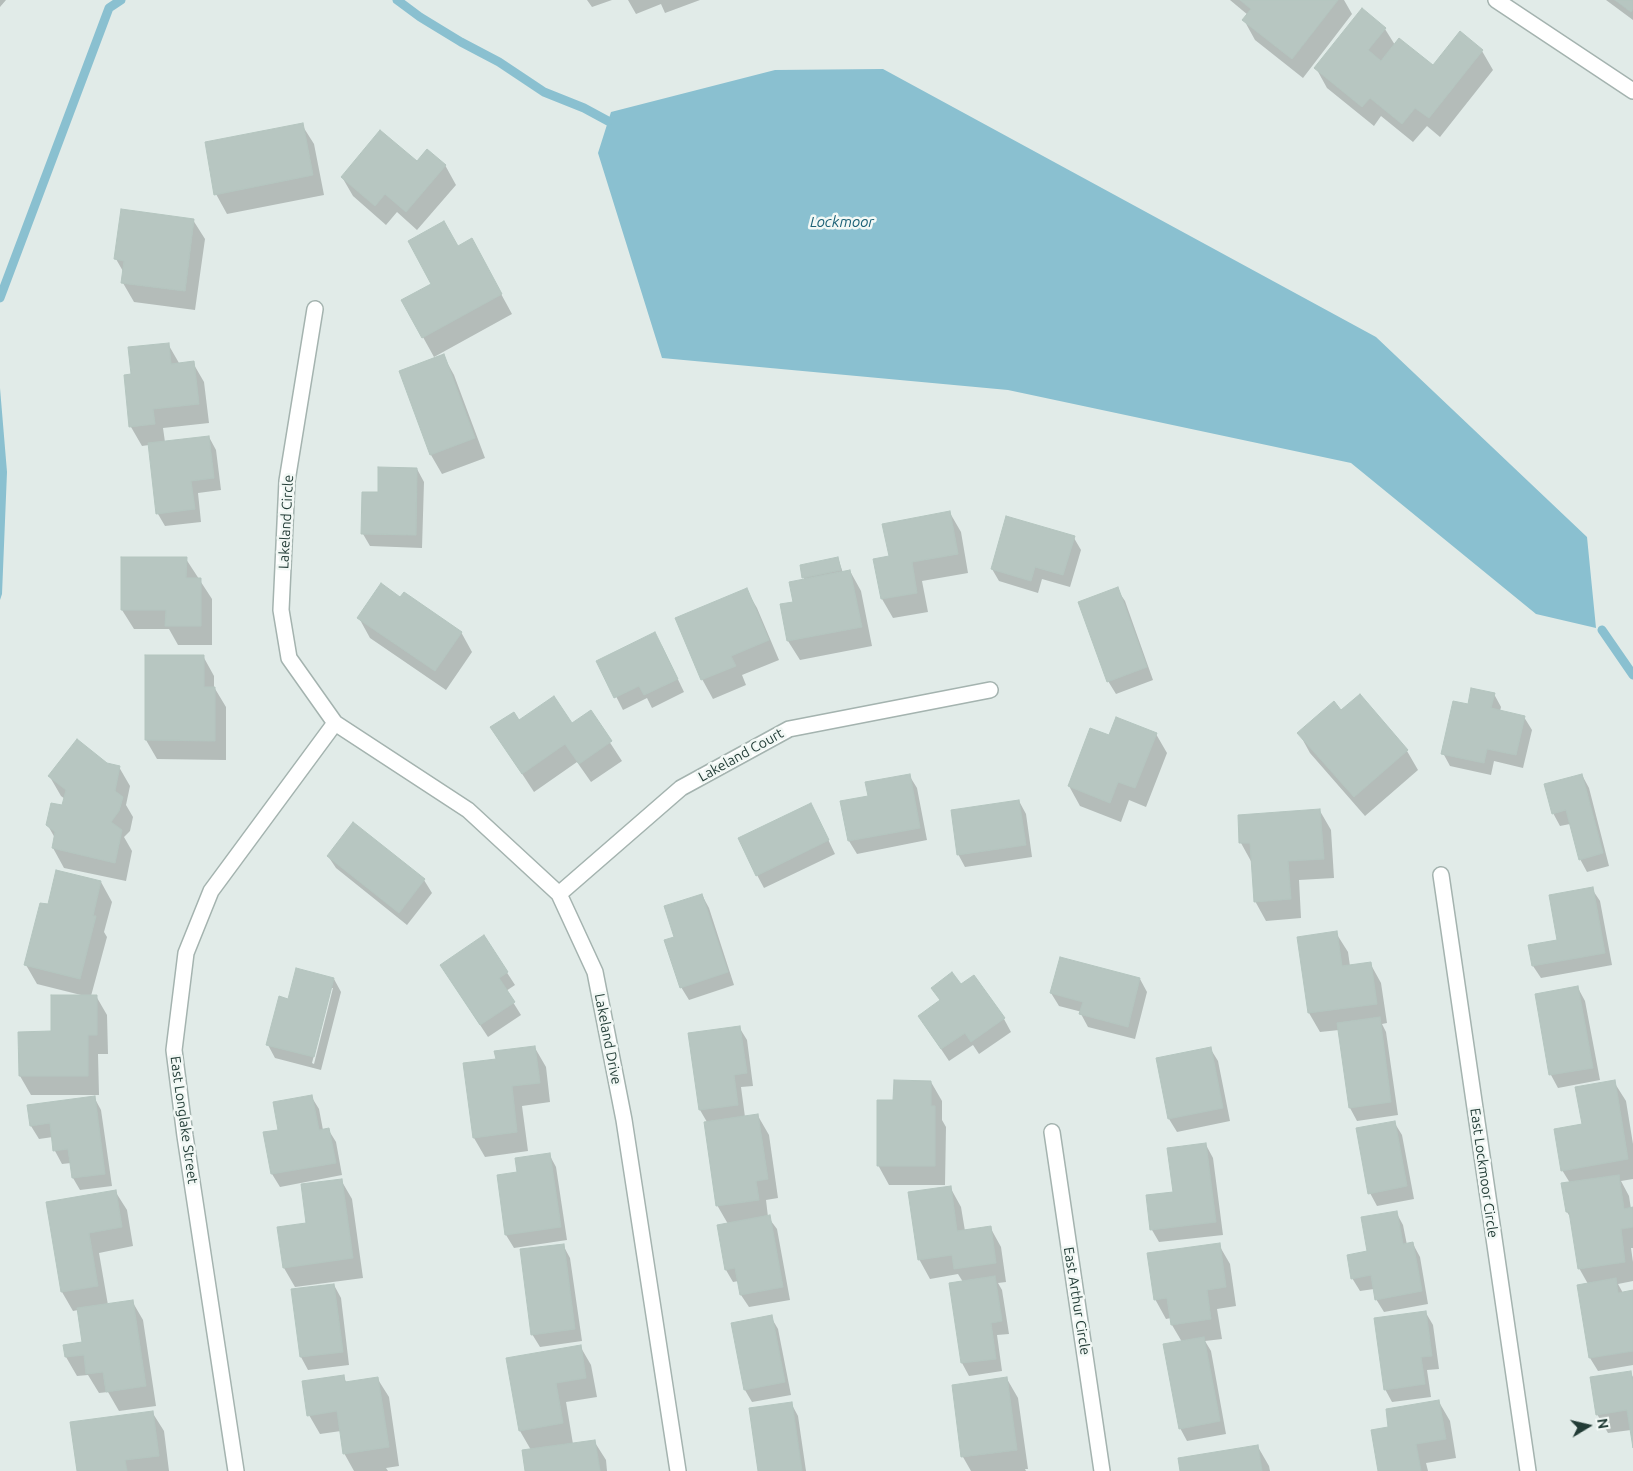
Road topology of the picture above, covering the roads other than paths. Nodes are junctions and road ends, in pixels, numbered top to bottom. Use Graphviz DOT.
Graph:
graph roads {
  1 [pos="1496,0"];
  2 [pos="1633,92"];
  3 [pos="314,309"];
  4 [pos="990,690"];
  5 [pos="335,723"];
  6 [pos="1441,875"];
  7 [pos="559,894"];
  8 [pos="1052,1132"];
  9 [pos="236,1471"];
  10 [pos="678,1471"];
  11 [pos="1102,1471"];
  12 [pos="1528,1471"];
  1 -- 2 [label="street"];
  3 -- 5 [label="street, Lakeland Circle"];
  4 -- 7 [label="street, Lakeland Court"];
  5 -- 7 [label="street, Lakeland Drive"];
  5 -- 9 [label="street, East Longlake Street"];
  6 -- 12 [label="street, East Lockmoor Circle"];
  7 -- 10 [label="street, Lakeland Drive"];
  8 -- 11 [label="street, East Arthur Circle"];
}
